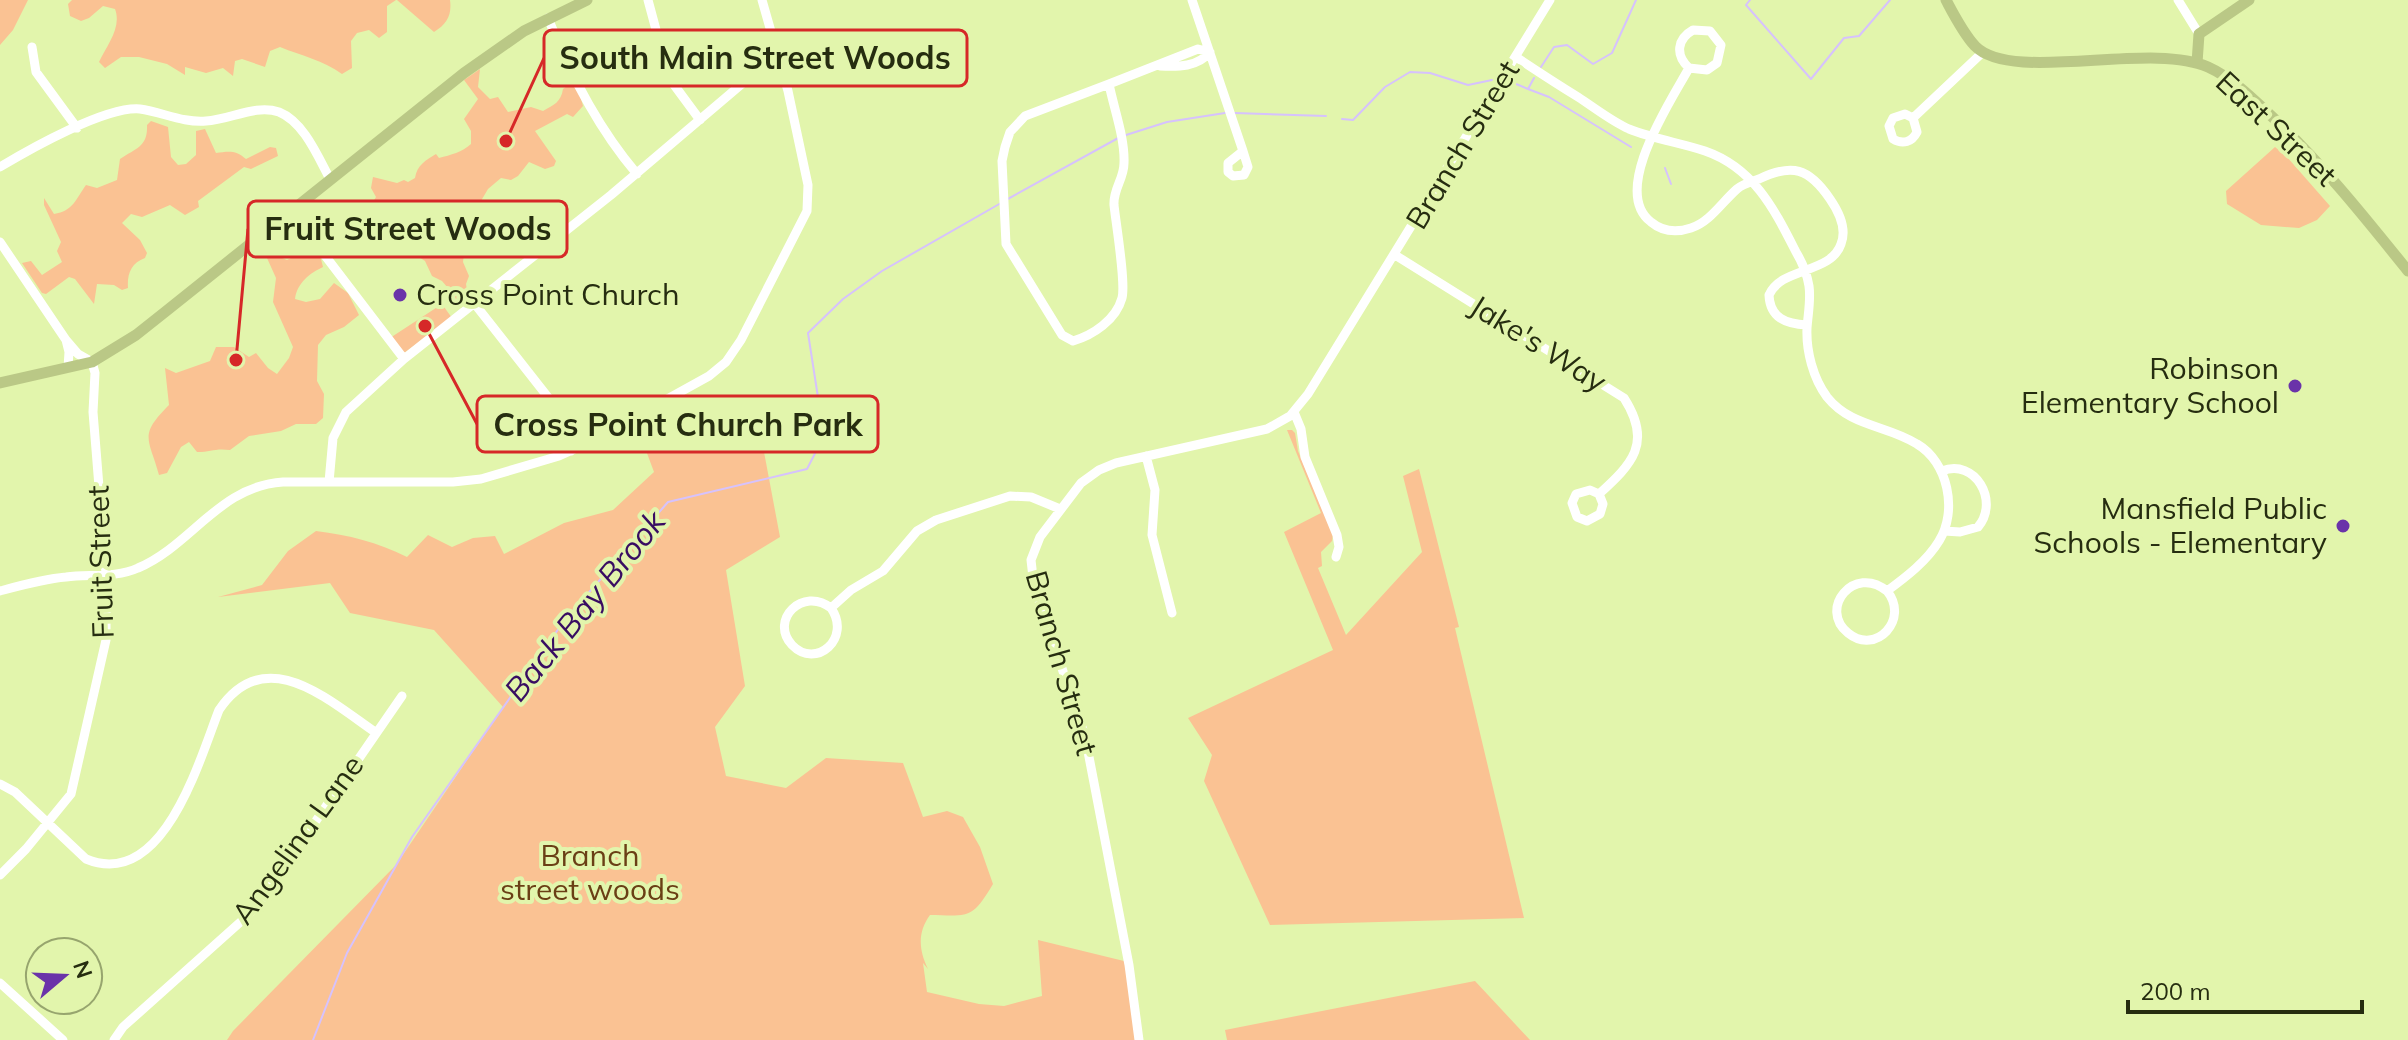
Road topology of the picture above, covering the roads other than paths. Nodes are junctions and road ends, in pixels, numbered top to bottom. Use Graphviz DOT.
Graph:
graph roads {
  1 [pos="587,0"];
  2 [pos="648,0"];
  3 [pos="762,0"];
  4 [pos="1192,0"];
  5 [pos="1550,0"];
  6 [pos="1946,0"];
  7 [pos="2178,0"];
  8 [pos="2249,0"];
  9 [pos="548,18"];
  10 [pos="2199,34"];
  11 [pos="32,47"];
  12 [pos="1210,52"];
  13 [pos="1983,52"];
  14 [pos="777,54"];
  15 [pos="1516,57"];
  16 [pos="2197,63"];
  17 [pos="1689,68"];
  18 [pos="1109,84"];
  19 [pos="1913,118"];
  20 [pos="700,120"];
  21 [pos="77,128"];
  22 [pos="1652,136"];
  23 [pos="1243,151"];
  24 [pos="0,167"];
  25 [pos="637,174"];
  26 [pos="330,179"];
  27 [pos="1754,181"];
  28 [pos="291,211"];
  29 [pos="0,242"];
  30 [pos="1395,255"];
  31 [pos="1805,270"];
  32 [pos="2408,271"];
  33 [pos="474,303"];
  34 [pos="1807,325"];
  35 [pos="66,340"];
  36 [pos="404,359"];
  37 [pos="92,362"];
  38 [pos="68,368"];
  39 [pos="0,383"];
  40 [pos="1294,412"];
  41 [pos="571,451"];
  42 [pos="1146,456"];
  43 [pos="1942,471"];
  44 [pos="329,482"];
  45 [pos="1599,494"];
  46 [pos="1060,509"];
  47 [pos="1944,531"];
  48 [pos="1336,557"];
  49 [pos="106,574"];
  50 [pos="0,591"];
  51 [pos="1887,591"];
  52 [pos="831,608"];
  53 [pos="1172,613"];
  54 [pos="402,696"];
  55 [pos="375,732"];
  56 [pos="0,784"];
  57 [pos="48,824"];
  58 [pos="0,875"];
  59 [pos="0,983"];
  60 [pos="63,1040"];
  61 [pos="114,1040"];
  62 [pos="1139,1040"];
  1 -- 9 [label="main road"];
  2 -- 20 [label="street"];
  3 -- 14 [label="street"];
  4 -- 12 [label="street"];
  5 -- 15 [label="street, Branch Street"];
  6 -- 13 [label="main road"];
  7 -- 10 [label="street"];
  8 -- 10 [label="main road"];
  9 -- 25 [label="street"];
  9 -- 26 [label="main road"];
  10 -- 16 [label="main road"];
  11 -- 21 [label="street"];
  12 -- 18 [label="street"];
  12 -- 23 [label="street"];
  13 -- 16 [label="main road, East Street"];
  13 -- 19 [label="street"];
  14 -- 20 [label="street"];
  14 -- 41 [label="street"];
  15 -- 22 [label="street"];
  15 -- 30 [label="street, Branch Street"];
  16 -- 32 [label="main road, East Street"];
  17 -- 17 [label="street"];
  17 -- 22 [label="street"];
  18 -- 18 [label="street"];
  20 -- 25 [label="street"];
  21 -- 24 [label="street"];
  21 -- 26 [label="street"];
  22 -- 27 [label="street"];
  22 -- 27 [label="street"];
  25 -- 33 [label="street"];
  26 -- 28 [label="main road"];
  27 -- 31 [label="street"];
  27 -- 31 [label="street"];
  28 -- 36 [label="street"];
  28 -- 37 [label="main road"];
  29 -- 35 [label="street"];
  30 -- 40 [label="street, Branch Street"];
  30 -- 45 [label="street, Jake's Way"];
  31 -- 34 [label="street"];
  31 -- 34 [label="street"];
  33 -- 36 [label="street"];
  33 -- 41 [label="street"];
  34 -- 43 [label="street"];
  35 -- 37 [label="street"];
  35 -- 38 [label="street"];
  36 -- 44 [label="street"];
  37 -- 38 [label="main road"];
  37 -- 49 [label="street, Fruit Street"];
  38 -- 39 [label="main road"];
  40 -- 42 [label="street, Branch Street"];
  40 -- 48 [label="street"];
  41 -- 44 [label="street"];
  42 -- 46 [label="street, Branch Street"];
  42 -- 53 [label="street"];
  43 -- 47 [label="street"];
  43 -- 47 [label="street"];
  44 -- 49 [label="street"];
  46 -- 52 [label="street"];
  46 -- 62 [label="street, Branch Street"];
  47 -- 51 [label="street"];
  49 -- 50 [label="street"];
  49 -- 57 [label="street, Fruit Street"];
  51 -- 51 [label="street"];
  52 -- 52 [label="street"];
  54 -- 55 [label="street, Angelina Lane"];
  55 -- 57 [label="street"];
  55 -- 61 [label="street, Angelina Lane"];
  56 -- 57 [label="street"];
  57 -- 58 [label="street, Fruit Street"];
  59 -- 60 [label="street"];
}
